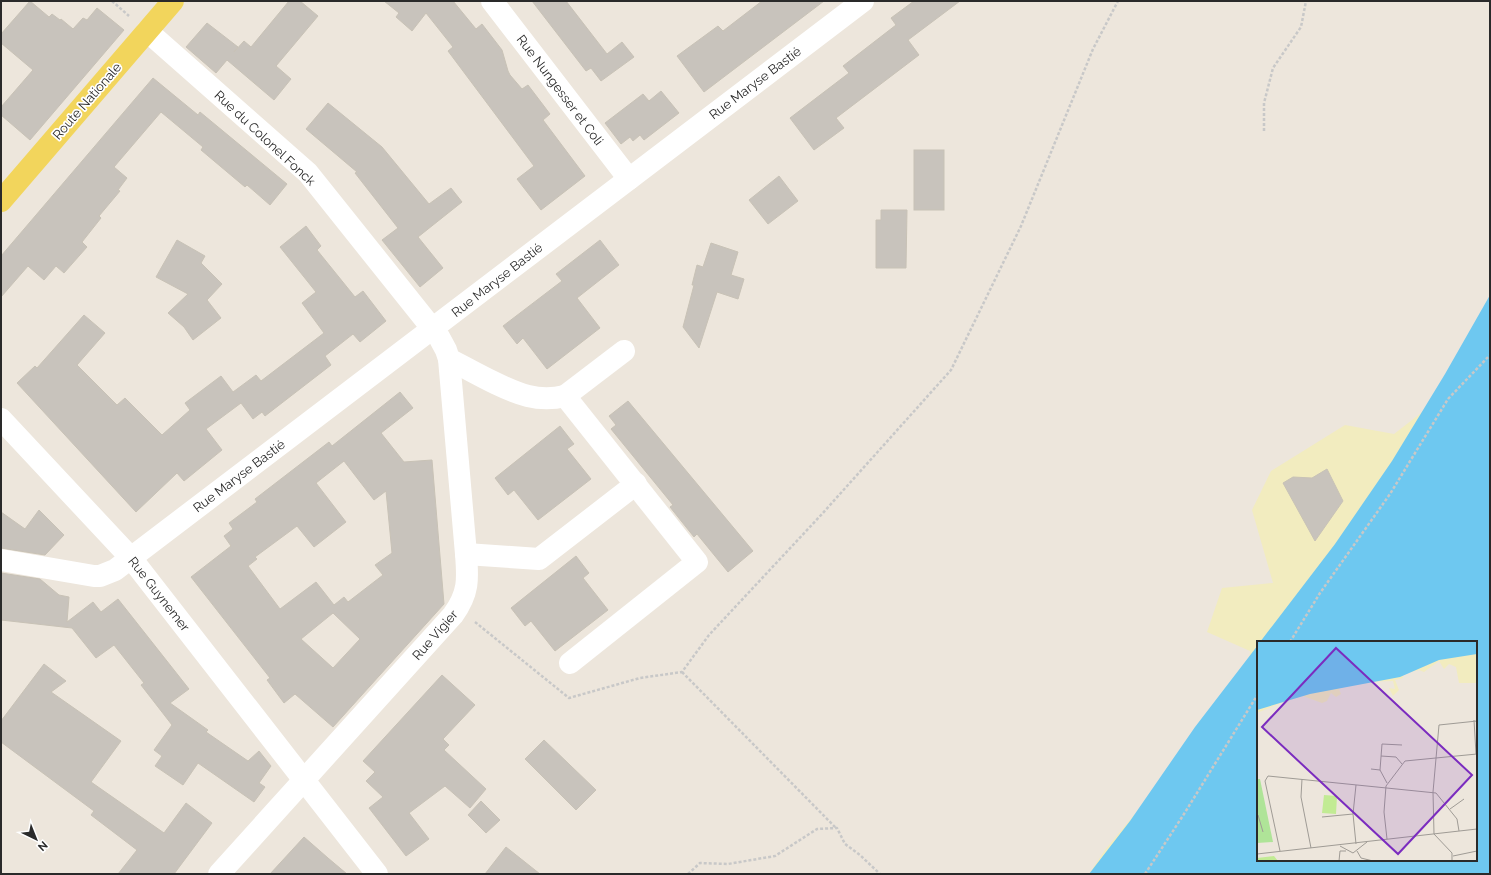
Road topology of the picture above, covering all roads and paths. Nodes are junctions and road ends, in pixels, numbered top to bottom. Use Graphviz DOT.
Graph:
graph roads {
  1 [pos="173,1"];
  2 [pos="492,1"];
  3 [pos="862,1"];
  4 [pos="1118,1"];
  5 [pos="1306,1"];
  6 [pos="147,31"];
  7 [pos="1264,131"];
  8 [pos="628,179"];
  9 [pos="1,201"];
  10 [pos="433,329"];
  11 [pos="624,351"];
  12 [pos="1490,355"];
  13 [pos="449,359"];
  14 [pos="565,396"];
  15 [pos="1,418"];
  16 [pos="636,484"];
  17 [pos="466,554"];
  18 [pos="131,558"];
  19 [pos="1,560"];
  20 [pos="1291,641"];
  21 [pos="570,663"];
  22 [pos="1257,696"];
  23 [pos="304,781"];
  24 [pos="837,828"];
  25 [pos="219,874"];
  26 [pos="377,874"];
  27 [pos="688,874"];
  28 [pos="880,874"];
  29 [pos="1145,874"];
  1 -- 6 [label="main road, Route Nationale"];
  2 -- 8 [label="street, Rue Nungesser et Coli"];
  3 -- 8 [label="street, Rue Maryse Bastié"];
  4 -- 24 [label="path"];
  5 -- 7 [label="path"];
  6 -- 9 [label="main road, Route Nationale"];
  6 -- 10 [label="street, Rue du Colonel Fonck"];
  8 -- 10 [label="street, Rue Maryse Bastié"];
  10 -- 13 [label="street, Rue Vigier"];
  10 -- 18 [label="street, Rue Maryse Bastié"];
  11 -- 14 [label="street"];
  12 -- 20 [label="path"];
  13 -- 14 [label="street"];
  13 -- 17 [label="street, Rue Vigier"];
  14 -- 16 [label="street"];
  15 -- 18 [label="street, Rue Guynemer"];
  16 -- 17 [label="street"];
  16 -- 21 [label="street"];
  17 -- 23 [label="street, Rue Vigier"];
  18 -- 19 [label="street, Rue Maryse Bastié"];
  18 -- 23 [label="street, Rue Guynemer"];
  22 -- 29 [label="path"];
  23 -- 25 [label="street, Rue Vigier"];
  23 -- 26 [label="street, Rue Guynemer"];
  24 -- 27 [label="path"];
  24 -- 28 [label="path"];
}
